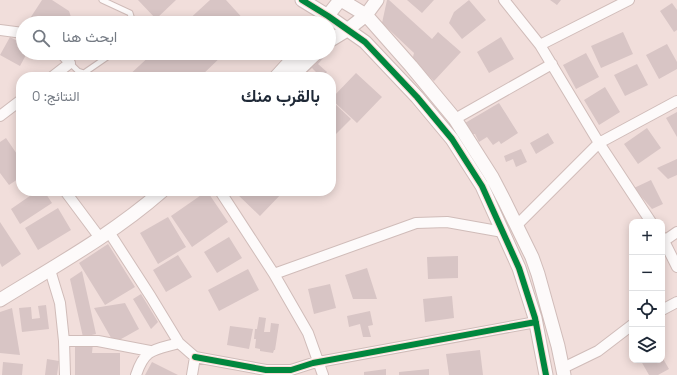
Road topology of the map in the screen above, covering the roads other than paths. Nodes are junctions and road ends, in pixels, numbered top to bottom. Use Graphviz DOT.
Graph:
graph roads {
  1 [pos="102,0"];
  2 [pos="302,0"];
  3 [pos="340,0"];
  4 [pos="377,0"];
  5 [pos="629,0"];
  6 [pos="506,1"];
  7 [pos="366,15"];
  8 [pos="131,16"];
  9 [pos="321,16"];
  10 [pos="327,16"];
  11 [pos="336,24"];
  12 [pos="0,30"];
  13 [pos="347,30"];
  14 [pos="16,32"];
  15 [pos="336,37"];
  16 [pos="540,45"];
  17 [pos="67,60"];
  18 [pos="103,60"];
  19 [pos="292,60"];
  20 [pos="308,60"];
  21 [pos="70,63"];
  22 [pos="552,64"];
  23 [pos="58,72"];
  24 [pos="81,72"];
  25 [pos="85,72"];
  26 [pos="281,72"];
  27 [pos="295,72"];
  28 [pos="677,101"];
  29 [pos="16,104"];
  30 [pos="0,116"];
  31 [pos="455,119"];
  32 [pos="599,143"];
  33 [pos="69,196"];
  34 [pos="156,196"];
  35 [pos="223,196"];
  36 [pos="649,219"];
  37 [pos="517,225"];
  38 [pos="504,232"];
  39 [pos="677,232"];
  40 [pos="104,235"];
  41 [pos="665,238"];
  42 [pos="665,243"];
  43 [pos="677,267"];
  44 [pos="50,270"];
  45 [pos="274,274"];
  46 [pos="0,300"];
  47 [pos="677,302"];
  48 [pos="665,308"];
  49 [pos="536,322"];
  50 [pos="629,327"];
  51 [pos="64,341"];
  52 [pos="179,343"];
  53 [pos="150,351"];
  54 [pos="196,357"];
  55 [pos="319,362"];
  56 [pos="563,372"];
  57 [pos="66,375"];
  58 [pos="136,375"];
  59 [pos="192,375"];
  60 [pos="323,375"];
  61 [pos="546,375"];
  1 -- 8 [label="lane"];
  2 -- 9 [label="street"];
  3 -- 7 [label="street"];
  3 -- 10 [label="street"];
  4 -- 7 [label="street"];
  5 -- 16 [label="street"];
  6 -- 16 [label="street"];
  7 -- 13 [label="street"];
  7 -- 31 [label="street"];
  11 -- 13 [label="street"];
  12 -- 14 [label="street"];
  13 -- 15 [label="street"];
  13 -- 38 [label="street"];
  16 -- 22 [label="street"];
  17 -- 21 [label="street"];
  18 -- 25 [label="lane"];
  19 -- 26 [label="street"];
  20 -- 27 [label="street"];
  21 -- 23 [label="street"];
  21 -- 24 [label="lane"];
  22 -- 31 [label="street"];
  22 -- 32 [label="street"];
  28 -- 32 [label="street"];
  29 -- 30 [label="street"];
  31 -- 37 [label="street"];
  32 -- 36 [label="street"];
  32 -- 37 [label="street"];
  33 -- 40 [label="street"];
  34 -- 40 [label="street"];
  35 -- 45 [label="street"];
  37 -- 56 [label="street"];
  38 -- 45 [label="street"];
  38 -- 49 [label="street"];
  39 -- 41 [label="street"];
  40 -- 44 [label="street"];
  40 -- 52 [label="street"];
  42 -- 43 [label="street"];
  44 -- 46 [label="street"];
  44 -- 51 [label="street"];
  45 -- 55 [label="street"];
  47 -- 48 [label="street"];
  49 -- 55 [label="street"];
  49 -- 61 [label="street"];
  50 -- 56 [label="street"];
  51 -- 53 [label="street"];
  51 -- 57 [label="street"];
  52 -- 53 [label="street"];
  52 -- 54 [label="street"];
  53 -- 58 [label="street"];
  54 -- 55 [label="street"];
  54 -- 59 [label="street"];
  55 -- 60 [label="street"];
}
